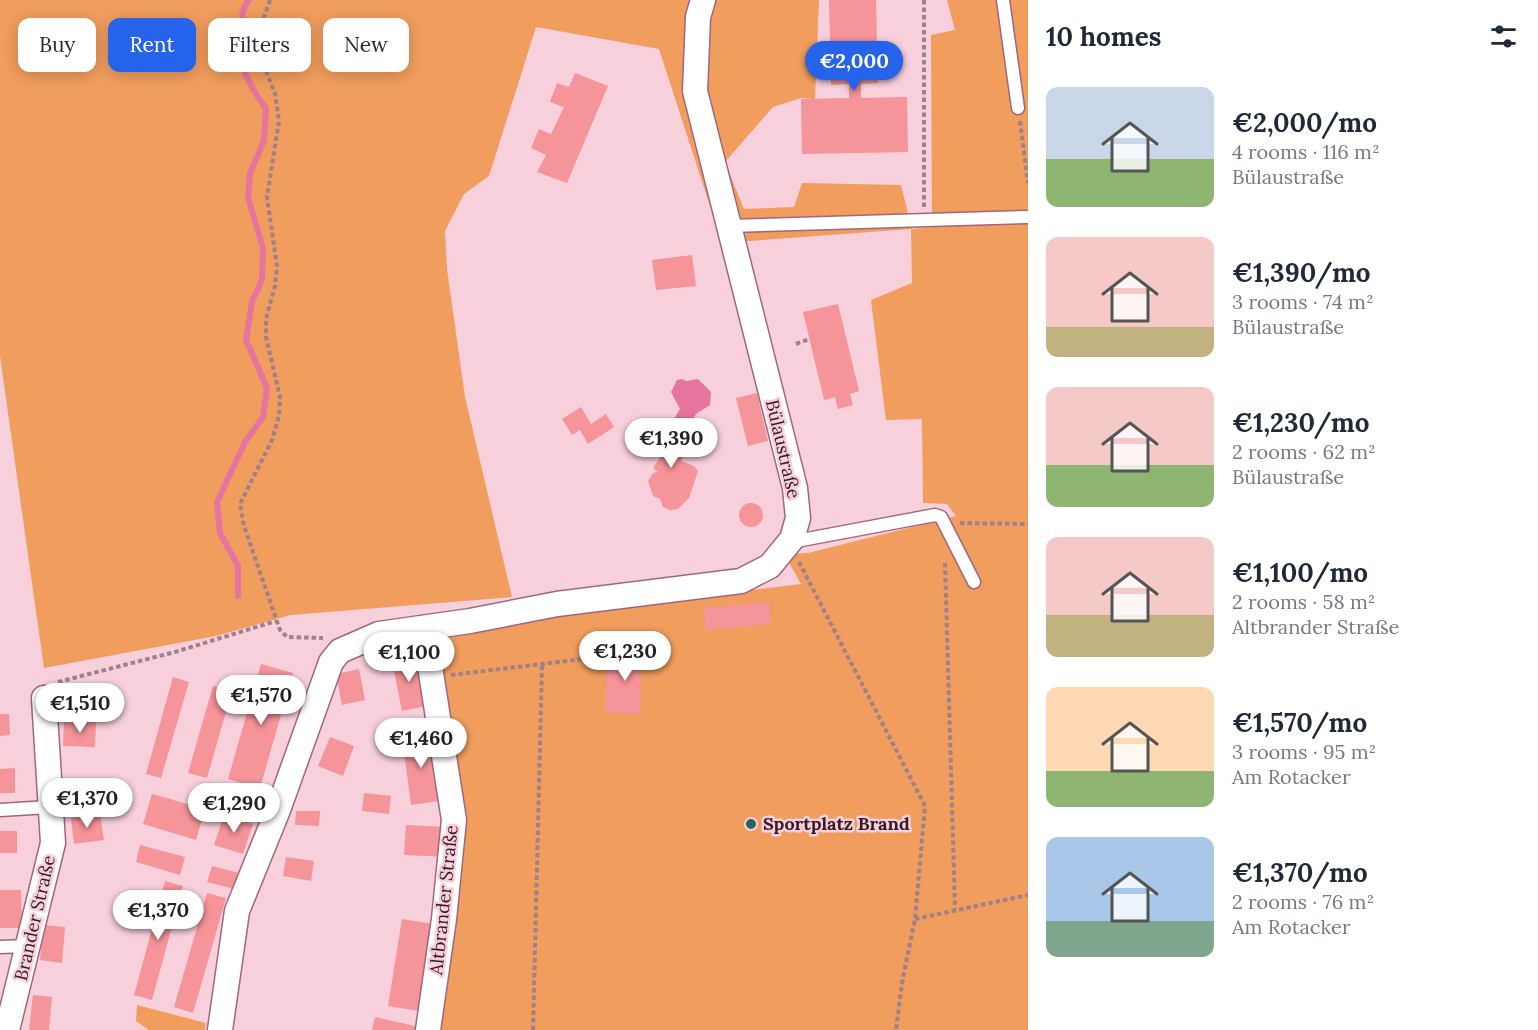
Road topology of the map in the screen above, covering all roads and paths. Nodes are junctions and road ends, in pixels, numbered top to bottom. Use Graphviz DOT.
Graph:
graph roads {
  1 [pos="270,0"];
  2 [pos="703,0"];
  3 [pos="924,0"];
  4 [pos="1003,0"];
  5 [pos="1018,108"];
  6 [pos="1028,183"];
  7 [pos="1028,217"];
  8 [pos="924,219"];
  9 [pos="727,226"];
  10 [pos="810,339"];
  11 [pos="796,344"];
  12 [pos="944,523"];
  13 [pos="1028,524"];
  14 [pos="789,542"];
  15 [pos="945,558"];
  16 [pos="974,582"];
  17 [pos="276,621"];
  18 [pos="424,628"];
  19 [pos="336,643"];
  20 [pos="592,658"];
  21 [pos="542,664"];
  22 [pos="432,677"];
  23 [pos="44,698"];
  24 [pos="50,807"];
  25 [pos="0,810"];
  26 [pos="1028,895"];
  27 [pos="955,909"];
  28 [pos="915,919"];
  29 [pos="27,946"];
  30 [pos="0,947"];
  31 [pos="7,1030"];
  32 [pos="220,1030"];
  33 [pos="428,1030"];
  34 [pos="533,1030"];
  35 [pos="896,1030"];
  1 -- 17 [label="path"];
  2 -- 9 [label="street, Bülaustraße"];
  3 -- 8 [label="path"];
  4 -- 5 [label="lane"];
  5 -- 6 [label="path"];
  7 -- 8 [label="lane"];
  8 -- 9 [label="lane"];
  9 -- 14 [label="street, Bülaustraße"];
  10 -- 11 [label="path"];
  12 -- 13 [label="path"];
  12 -- 14 [label="lane"];
  12 -- 16 [label="lane"];
  14 -- 18 [label="street, Bülaustraße"];
  14 -- 28 [label="path"];
  15 -- 27 [label="path"];
  17 -- 19 [label="path"];
  17 -- 23 [label="path"];
  18 -- 19 [label="street, Bülaustraße"];
  18 -- 22 [label="street, Altbrander Straße"];
  19 -- 32 [label="street"];
  20 -- 21 [label="path"];
  21 -- 22 [label="path"];
  21 -- 34 [label="path"];
  22 -- 33 [label="street, Altbrander Straße"];
  23 -- 24 [label="street, Brander Straße"];
  24 -- 25 [label="lane"];
  24 -- 29 [label="street, Brander Straße"];
  26 -- 27 [label="path"];
  27 -- 28 [label="path"];
  28 -- 35 [label="path"];
  29 -- 30 [label="lane"];
  29 -- 31 [label="street, Brander Straße"];
}
